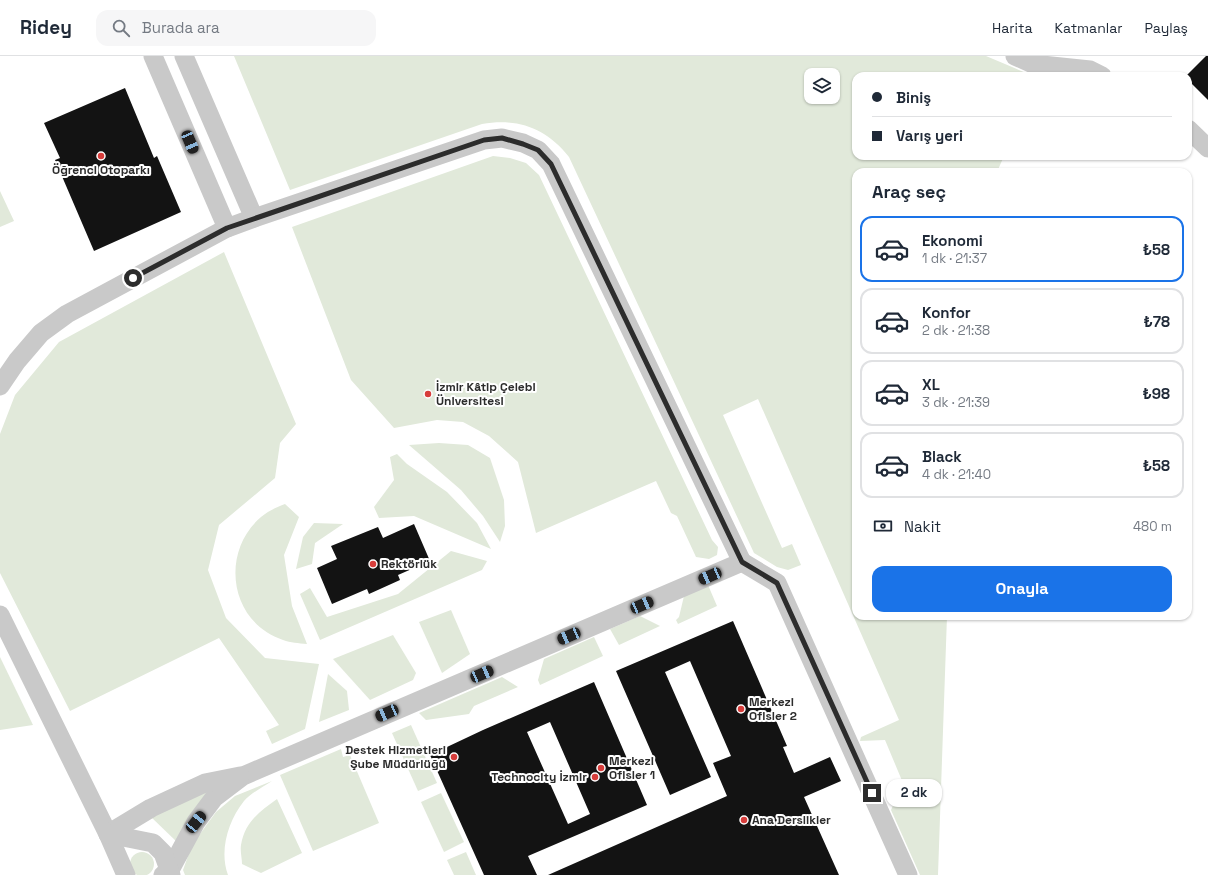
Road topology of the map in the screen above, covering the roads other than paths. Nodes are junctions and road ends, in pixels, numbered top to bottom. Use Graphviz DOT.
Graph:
graph roads {
  1 [pos="153,56"];
  2 [pos="184,56"];
  3 [pos="1015,56"];
  4 [pos="1094,72"];
  5 [pos="1192,133"];
  6 [pos="1208,148"];
  7 [pos="254,218"];
  8 [pos="227,228"];
  9 [pos="0,386"];
  10 [pos="742,562"];
  11 [pos="0,615"];
  12 [pos="243,776"];
  13 [pos="108,834"];
  14 [pos="168,873"];
  15 [pos="126,875"];
  16 [pos="908,875"];
  1 -- 8 [label="street"];
  2 -- 7 [label="street"];
  3 -- 4 [label="street"];
  5 -- 6 [label="street"];
  7 -- 8 [label="street"];
  7 -- 10 [label="street"];
  8 -- 9 [label="street"];
  10 -- 12 [label="street"];
  10 -- 16 [label="street"];
  11 -- 13 [label="street"];
  12 -- 13 [label="street"];
  12 -- 14 [label="street"];
  13 -- 14 [label="street"];
  13 -- 15 [label="street"];
}
